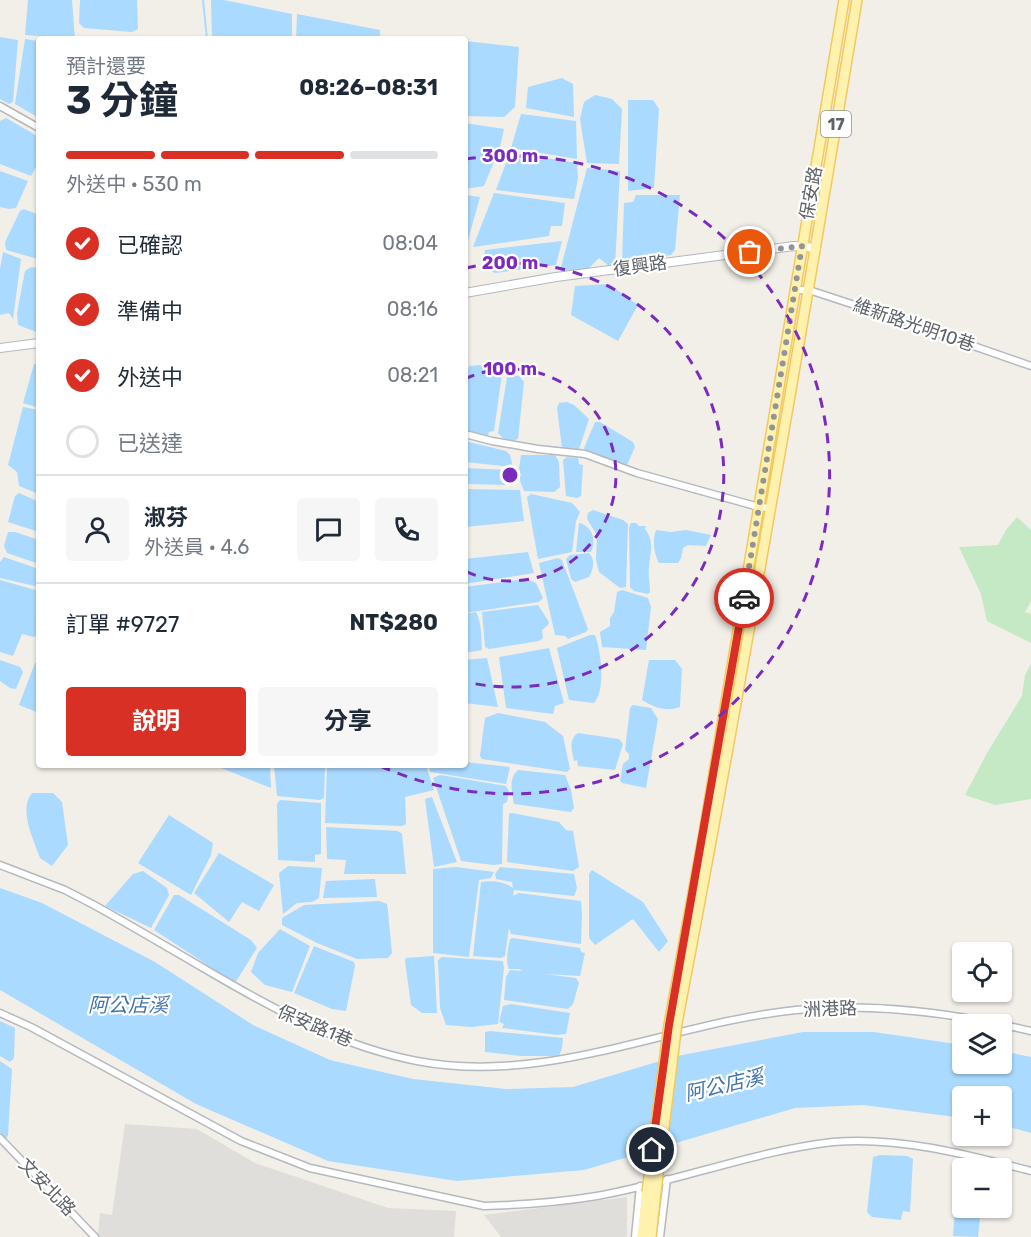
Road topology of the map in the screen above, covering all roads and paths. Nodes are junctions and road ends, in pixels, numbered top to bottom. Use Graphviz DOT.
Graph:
graph roads {
  1 [pos="844,0"];
  2 [pos="857,0"];
  3 [pos="0,106"];
  4 [pos="36,126"];
  5 [pos="802,246"];
  6 [pos="816,248"];
  7 [pos="796,290"];
  8 [pos="809,290"];
  9 [pos="468,292"];
  10 [pos="36,343"];
  11 [pos="0,348"];
  12 [pos="1031,366"];
  13 [pos="468,435"];
  14 [pos="759,507"];
  15 [pos="770,508"];
  16 [pos="0,865"];
  17 [pos="0,1013"];
  18 [pos="673,1024"];
  19 [pos="1031,1031"];
  20 [pos="659,1037"];
  21 [pos="0,1138"];
  22 [pos="1031,1171"];
  23 [pos="667,1179"];
  24 [pos="648,1190"];
  25 [pos="95,1237"];
  26 [pos="635,1237"];
  27 [pos="642,1237"];
  28 [pos="651,1237"];
  29 [pos="660,1237"];
  1 -- 5 [label="main road, 保安路 / 17"];
  2 -- 6 [label="main road, 保安路 / 17"];
  3 -- 4 [label="street"];
  5 -- 6 [label="street, 復興路"];
  5 -- 7 [label="main road, 保安路 / 17"];
  5 -- 9 [label="street, 復興路"];
  6 -- 8 [label="main road, 保安路 / 17"];
  7 -- 8 [label="street, 維新路光明10巷"];
  7 -- 14 [label="main road, 保安路 / 17"];
  8 -- 12 [label="street, 維新路光明10巷"];
  8 -- 15 [label="main road, 保安路 / 17"];
  10 -- 11 [label="street"];
  13 -- 14 [label="street"];
  14 -- 15 [label="street"];
  14 -- 18 [label="main road, 保安路 / 17"];
  15 -- 18 [label="main road, 保安路 / 17"];
  16 -- 20 [label="street, 保安路1巷"];
  17 -- 24 [label="street"];
  18 -- 24 [label="main road, 17, bridge"];
  19 -- 20 [label="street, 洲港路"];
  21 -- 25 [label="street, 文安北路"];
  22 -- 23 [label="street"];
  23 -- 24 [label="street"];
  23 -- 29 [label="street"];
  24 -- 26 [label="street"];
  24 -- 27 [label="main road, 17"];
  24 -- 28 [label="main road, 17"];
}
